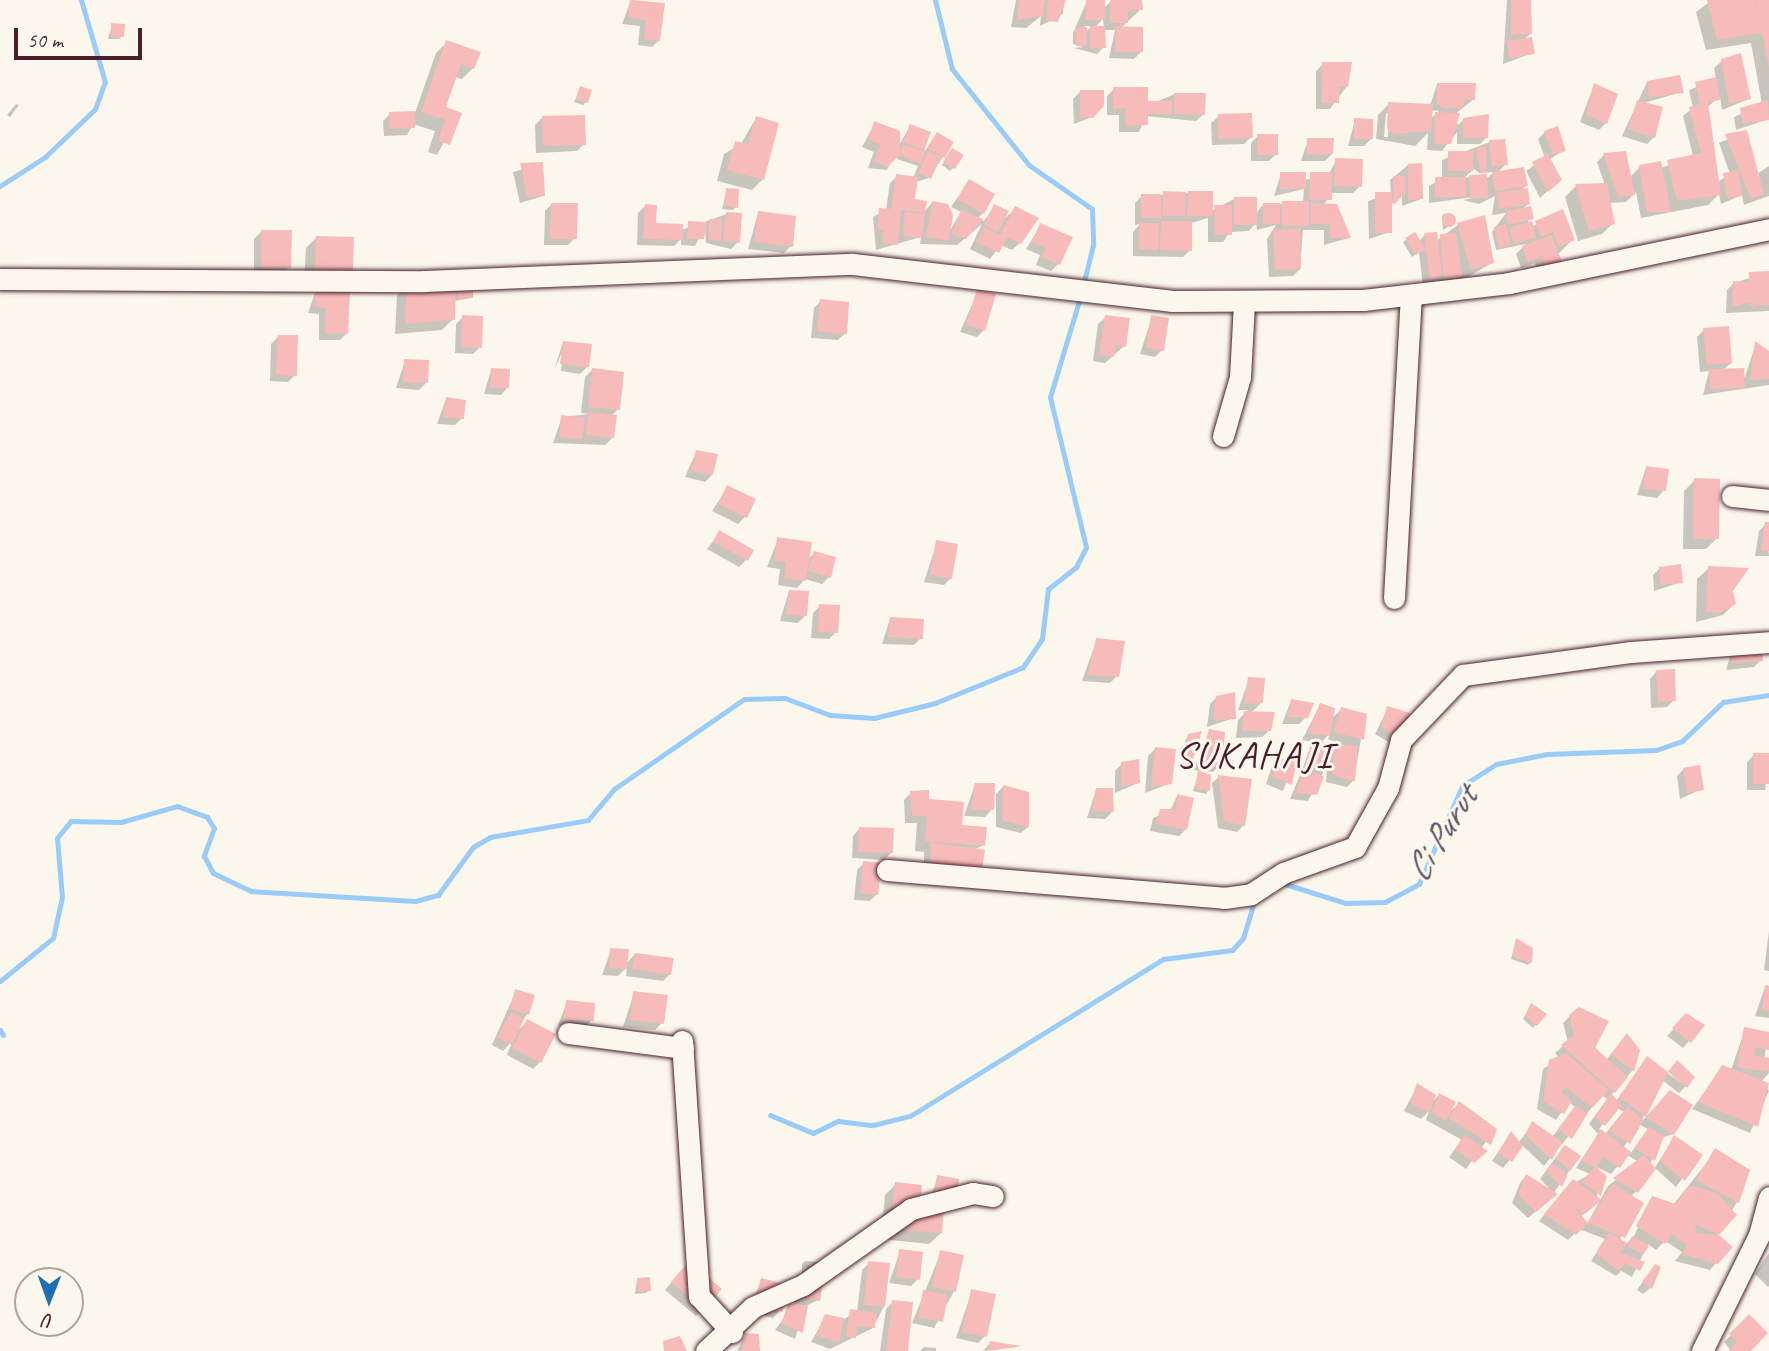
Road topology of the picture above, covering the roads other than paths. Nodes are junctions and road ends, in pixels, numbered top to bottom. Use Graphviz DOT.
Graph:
graph roads {
  1 [pos="1769,229"];
  2 [pos="0,279"];
  3 [pos="1411,295"];
  4 [pos="1244,303"];
  5 [pos="1223,436"];
  6 [pos="1732,496"];
  7 [pos="1769,500"];
  8 [pos="1394,598"];
  9 [pos="1769,642"];
  10 [pos="887,870"];
  11 [pos="568,1033"];
  12 [pos="993,1196"];
  13 [pos="1769,1197"];
  14 [pos="1764,1238"];
  15 [pos="732,1332"];
  16 [pos="706,1351"];
  17 [pos="1702,1351"];
  1 -- 3 [label="street"];
  2 -- 4 [label="street"];
  3 -- 4 [label="street"];
  3 -- 8 [label="street"];
  4 -- 5 [label="street"];
  6 -- 7 [label="street"];
  9 -- 10 [label="street"];
  11 -- 15 [label="street"];
  12 -- 15 [label="street"];
  13 -- 14 [label="street"];
  14 -- 17 [label="street"];
  15 -- 16 [label="street"];
}
